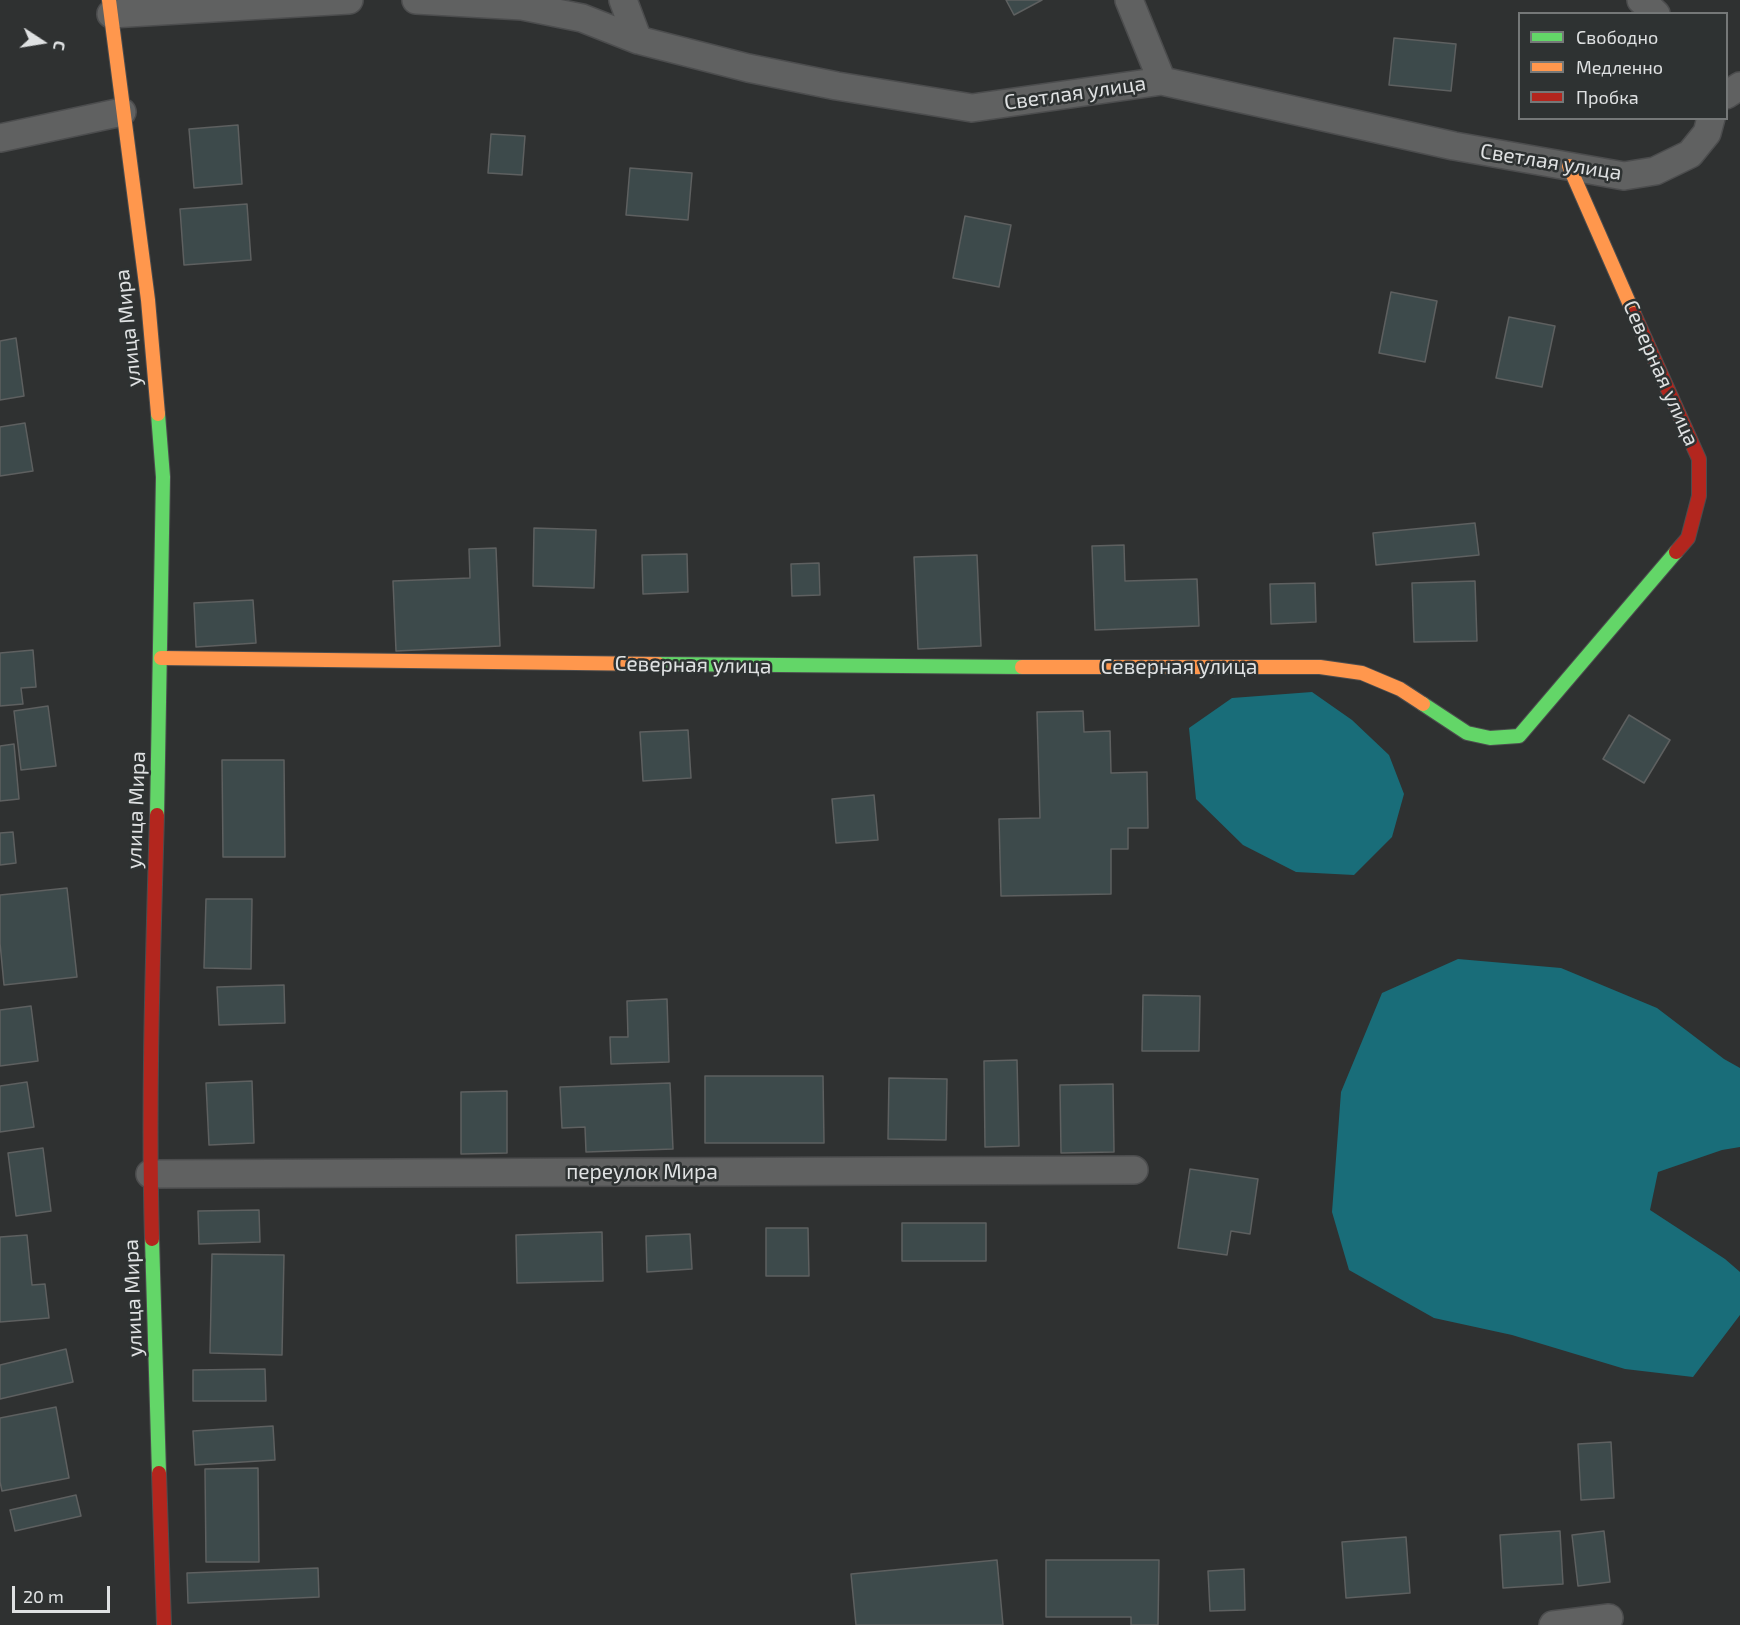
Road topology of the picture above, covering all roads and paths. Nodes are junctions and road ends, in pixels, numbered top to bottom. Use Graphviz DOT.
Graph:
graph roads {
  1 [pos="349,0"];
  2 [pos="416,0"];
  3 [pos="623,0"];
  4 [pos="1129,0"];
  5 [pos="1641,0"];
  6 [pos="110,7"];
  7 [pos="1654,12"];
  8 [pos="638,40"];
  9 [pos="1162,81"];
  10 [pos="122,112"];
  11 [pos="1710,120"];
  12 [pos="0,138"];
  13 [pos="1569,166"];
  14 [pos="161,658"];
  15 [pos="1134,1170"];
  16 [pos="150,1174"];
  17 [pos="1609,1618"];
  18 [pos="164,1625"];
  19 [pos="1553,1625"];
  1 -- 6 [label="street"];
  2 -- 8 [label="street, Светлая улица"];
  3 -- 8 [label="street"];
  4 -- 9 [label="street"];
  5 -- 7 [label="street"];
  6 -- 10 [label="street, улица Мира"];
  8 -- 9 [label="street, Светлая улица"];
  9 -- 13 [label="street, Светлая улица"];
  10 -- 12 [label="street"];
  10 -- 14 [label="street, улица Мира"];
  11 -- 13 [label="street, Светлая улица"];
  13 -- 14 [label="street, Северная улица"];
  14 -- 16 [label="street, улица Мира"];
  15 -- 16 [label="street, переулок Мира"];
  16 -- 18 [label="street, улица Мира"];
  17 -- 19 [label="street"];
}
